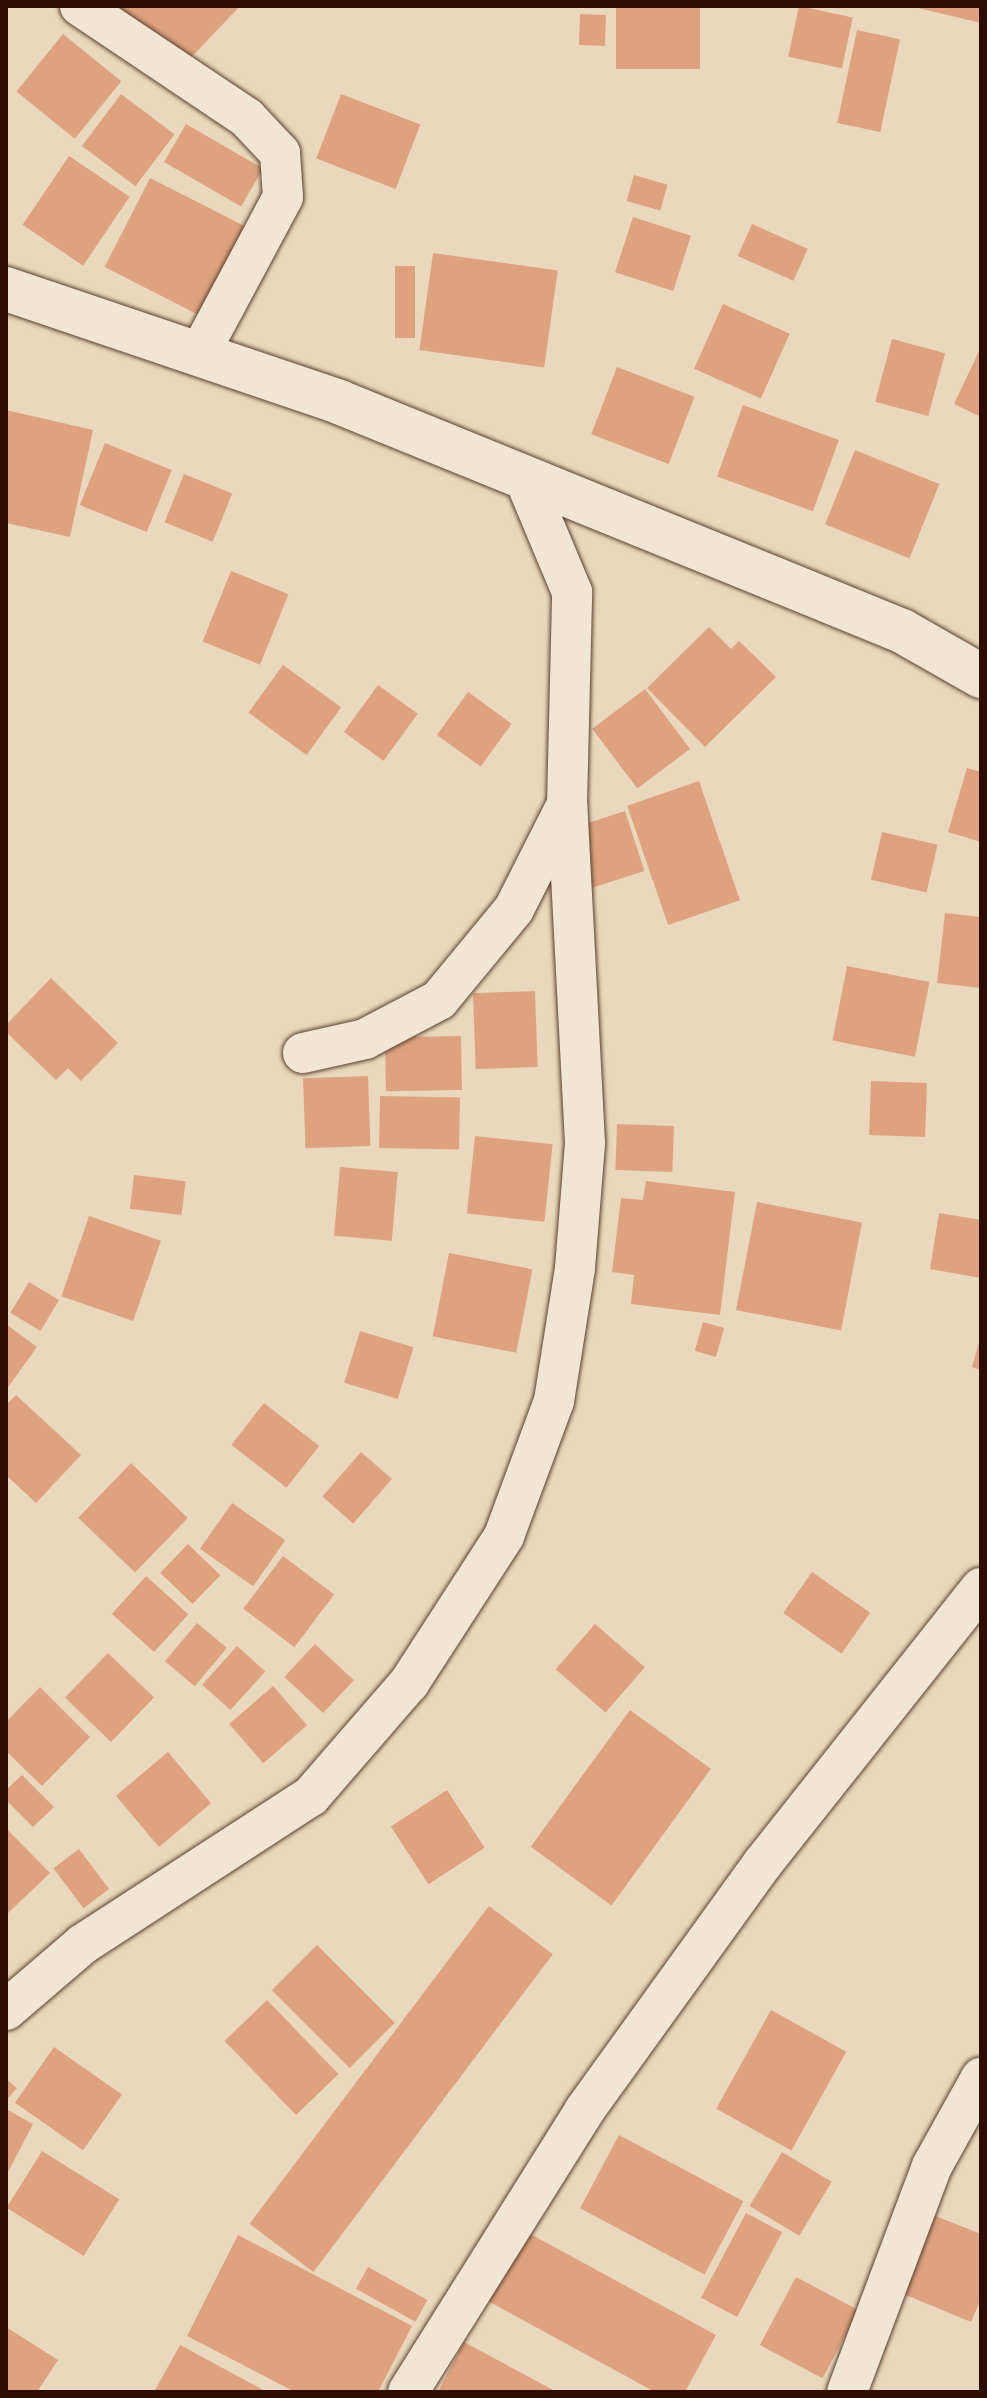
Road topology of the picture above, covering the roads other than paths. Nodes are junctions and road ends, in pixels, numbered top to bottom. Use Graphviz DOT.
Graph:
graph roads {
  1 [pos="80,6"];
  2 [pos="6,289"];
  3 [pos="198,356"];
  4 [pos="524,477"];
  5 [pos="981,676"];
  6 [pos="567,804"];
  7 [pos="303,1053"];
  8 [pos="981,1588"];
  9 [pos="6,2010"];
  10 [pos="981,2078"];
  11 [pos="408,2392"];
  12 [pos="847,2392"];
  1 -- 3 [label="street"];
  2 -- 3 [label="street"];
  3 -- 4 [label="street"];
  4 -- 5 [label="street"];
  4 -- 6 [label="street"];
  6 -- 7 [label="street"];
  6 -- 9 [label="street"];
  8 -- 11 [label="street"];
  10 -- 12 [label="street"];
}
